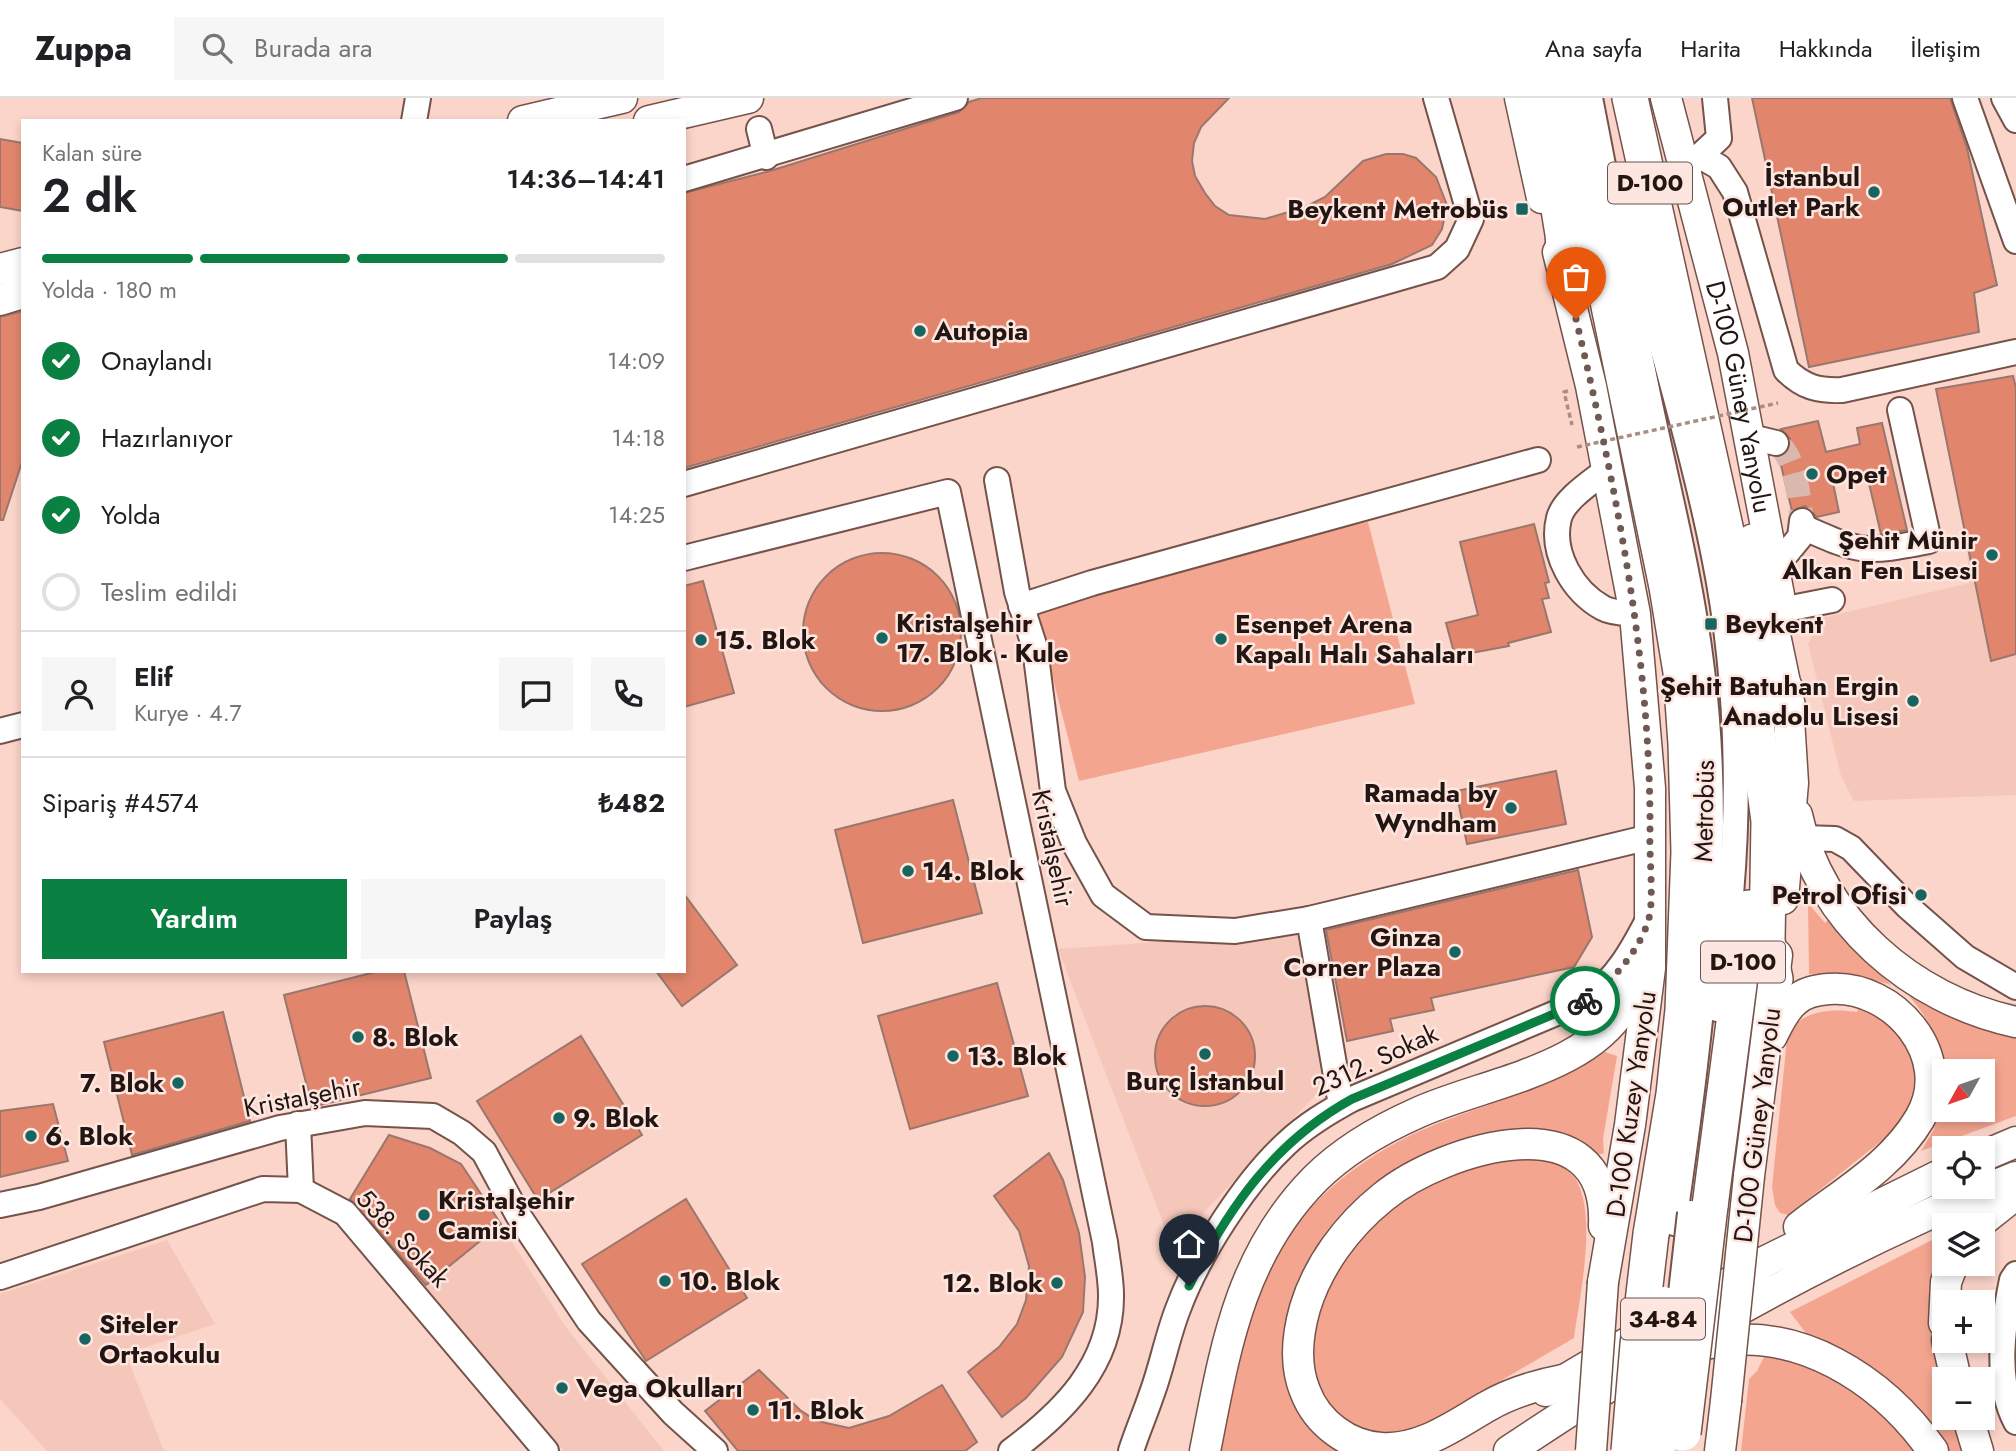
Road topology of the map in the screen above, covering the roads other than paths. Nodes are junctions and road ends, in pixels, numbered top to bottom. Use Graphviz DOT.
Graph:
graph roads {
  1 [pos="418,98"];
  2 [pos="622,98"];
  3 [pos="748,98"];
  4 [pos="955,98"];
  5 [pos="1436,98"];
  6 [pos="1520,98"];
  7 [pos="1541,98"];
  8 [pos="1566,98"];
  9 [pos="1590,98"];
  10 [pos="1603,98"];
  11 [pos="1630,98"];
  12 [pos="1666,98"];
  13 [pos="1715,98"];
  14 [pos="1965,98"];
  15 [pos="2004,98"];
  16 [pos="414,119"];
  17 [pos="532,119"];
  18 [pos="658,119"];
  19 [pos="2016,120"];
  20 [pos="759,129"];
  21 [pos="766,157"];
  22 [pos="1693,162"];
  23 [pos="686,178"];
  24 [pos="2016,241"];
  25 [pos="21,263"];
  26 [pos="1670,269"];
  27 [pos="0,270"];
  28 [pos="1566,275"];
  29 [pos="21,294"];
  30 [pos="0,300"];
  31 [pos="2016,352"];
  32 [pos="1900,410"];
  33 [pos="1538,460"];
  34 [pos="1608,469"];
  35 [pos="997,480"];
  36 [pos="686,483"];
  37 [pos="686,558"];
  38 [pos="1776,566"];
  39 [pos="1832,600"];
  40 [pos="1021,606"];
  41 [pos="1781,610"];
  42 [pos="1635,614"];
  43 [pos="1788,709"];
  44 [pos="1755,717"];
  45 [pos="21,726"];
  46 [pos="0,731"];
  47 [pos="1793,783"];
  48 [pos="1650,836"];
  49 [pos="1802,838"];
  50 [pos="1649,918"];
  51 [pos="1309,919"];
  52 [pos="1775,979"];
  53 [pos="2016,987"];
  54 [pos="2016,1022"];
  55 [pos="1763,1063"];
  56 [pos="1341,1105"];
  57 [pos="298,1124"];
  58 [pos="2016,1142"];
  59 [pos="1995,1151"];
  60 [pos="2016,1177"];
  61 [pos="1932,1179"];
  62 [pos="302,1190"];
  63 [pos="2016,1194"];
  64 [pos="0,1205"];
  65 [pos="1993,1213"];
  66 [pos="1681,1219"];
  67 [pos="1766,1261"];
  68 [pos="2016,1274"];
  69 [pos="0,1277"];
  70 [pos="1603,1282"];
  71 [pos="1659,1357"];
  72 [pos="1563,1380"];
  73 [pos="1152,1395"];
  74 [pos="2016,1422"];
  75 [pos="1972,1430"];
  76 [pos="1519,1446"];
  77 [pos="1668,1446"];
  78 [pos="546,1451"];
  79 [pos="715,1451"];
  80 [pos="1011,1451"];
  81 [pos="1131,1451"];
  82 [pos="1149,1451"];
  83 [pos="1205,1451"];
  84 [pos="1453,1451"];
  85 [pos="1591,1451"];
  86 [pos="1629,1451"];
  87 [pos="1720,1451"];
  88 [pos="1933,1451"];
  89 [pos="1978,1451"];
  1 -- 16 [label="street"];
  2 -- 17 [label="main road"];
  3 -- 18 [label="main road"];
  4 -- 21 [label="street"];
  5 -- 36 [label="street"];
  6 -- 28 [label="main road, D-100 Kuzey Yanyolu"];
  7 -- 28 [label="highway"];
  8 -- 66 [label="highway, D-100"];
  9 -- 66 [label="street, Metrobüs"];
  10 -- 66 [label="street, Metrobüs"];
  11 -- 26 [label="highway, D-100"];
  12 -- 22 [label="main road, D-100 Güney Yanyolu"];
  13 -- 22 [label="street"];
  14 -- 24 [label="street"];
  15 -- 19 [label="street"];
  20 -- 21 [label="street"];
  21 -- 23 [label="street"];
  22 -- 31 [label="street"];
  22 -- 38 [label="main road, D-100 Güney Yanyolu"];
  25 -- 27 [label="main road"];
  26 -- 43 [label="highway"];
  26 -- 44 [label="highway, D-100"];
  28 -- 34 [label="main road, D-100 Kuzey Yanyolu"];
  29 -- 30 [label="main road"];
  32 -- 38 [label="street"];
  33 -- 40 [label="street"];
  34 -- 42 [label="main road, D-100 Kuzey Yanyolu"];
  34 -- 42 [label="street"];
  35 -- 40 [label="street"];
  37 -- 80 [label="street, Kristalşehir"];
  38 -- 41 [label="main road, D-100 Güney Yanyolu"];
  39 -- 41 [label="street"];
  40 -- 51 [label="street"];
  41 -- 43 [label="main road, D-100 Güney Yanyolu"];
  42 -- 48 [label="main road, D-100 Kuzey Yanyolu"];
  43 -- 47 [label="main road, D-100 Güney Yanyolu"];
  44 -- 52 [label="highway"];
  44 -- 66 [label="highway, D-100"];
  45 -- 46 [label="street"];
  47 -- 49 [label="main road"];
  47 -- 52 [label="main road, D-100 Güney Yanyolu"];
  48 -- 50 [label="main road, D-100 Kuzey Yanyolu"];
  48 -- 51 [label="street"];
  49 -- 53 [label="street"];
  49 -- 54 [label="main road"];
  50 -- 56 [label="street, 2312. Sokak"];
  50 -- 70 [label="main road, D-100 Kuzey Yanyolu"];
  50 -- 83 [label="main road"];
  51 -- 56 [label="street"];
  52 -- 55 [label="main road, D-100 Güney Yanyolu"];
  55 -- 67 [label="main road"];
  55 -- 87 [label="main road, D-100 Güney Yanyolu, bridge"];
  56 -- 73 [label="street, 2312. Sokak"];
  57 -- 62 [label="street"];
  57 -- 64 [label="street, Kristalşehir"];
  57 -- 79 [label="street, Kristalşehir"];
  58 -- 59 [label="main road"];
  60 -- 71 [label="main road"];
  61 -- 67 [label="main road"];
  62 -- 69 [label="street, 538. Sokak"];
  62 -- 78 [label="street, 538. Sokak"];
  63 -- 65 [label="main road"];
  66 -- 77 [label="highway, D-100, bridge"];
  66 -- 86 [label="highway, D-100, bridge"];
  67 -- 72 [label="main road, 34-84"];
  68 -- 74 [label="street"];
  70 -- 72 [label="main road"];
  70 -- 85 [label="main road, D-100 Kuzey Yanyolu, bridge"];
  71 -- 76 [label="main road, 34-84"];
  71 -- 88 [label="main road"];
  72 -- 84 [label="main road, 34-84"];
  73 -- 81 [label="street, 2312. Sokak"];
  73 -- 82 [label="street, 2312. Sokak"];
  75 -- 89 [label="main road"];
}
